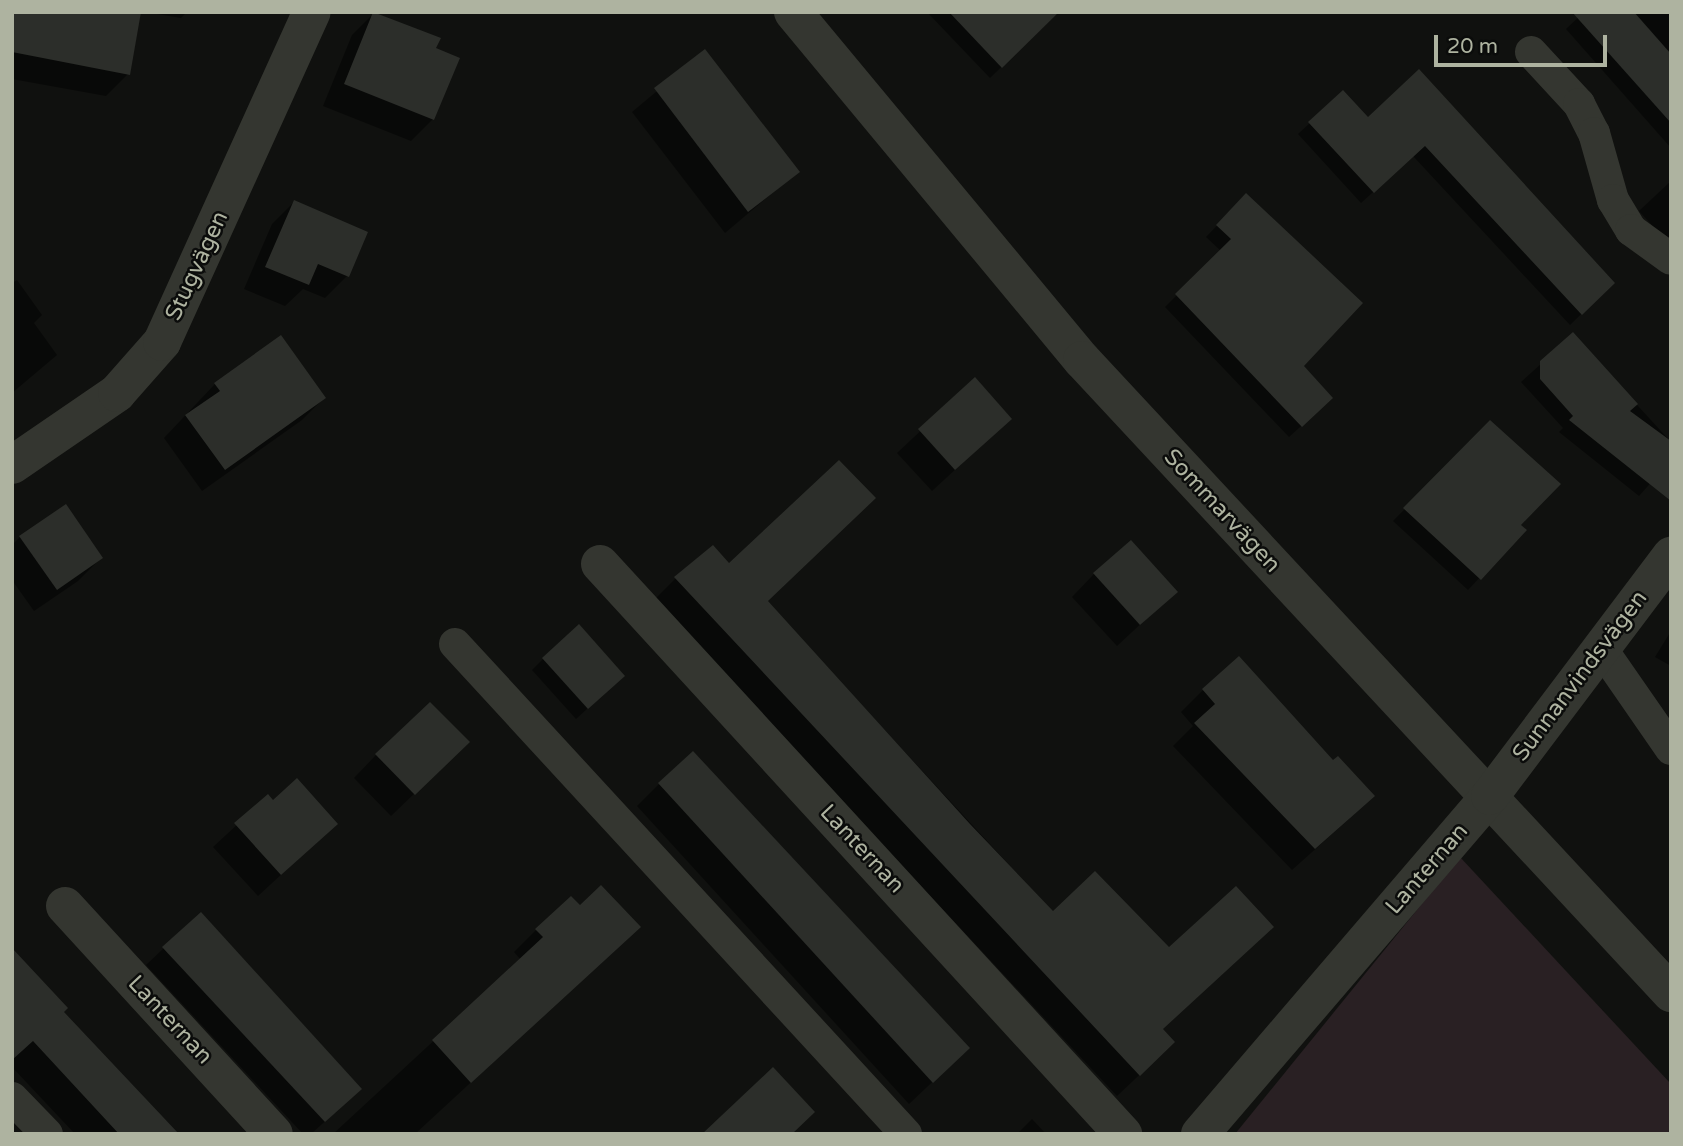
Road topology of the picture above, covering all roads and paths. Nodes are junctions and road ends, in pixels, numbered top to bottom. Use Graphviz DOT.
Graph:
graph roads {
  1 [pos="312,12"];
  2 [pos="793,12"];
  3 [pos="1531,52"];
  4 [pos="1671,259"];
  5 [pos="12,465"];
  6 [pos="1671,556"];
  7 [pos="600,564"];
  8 [pos="456,644"];
  9 [pos="1601,648"];
  10 [pos="1671,750"];
  11 [pos="1490,796"];
  12 [pos="65,906"];
  13 [pos="1671,993"];
  14 [pos="12,1098"];
  15 [pos="47,1134"];
  16 [pos="274,1134"];
  17 [pos="906,1134"];
  18 [pos="1123,1134"];
  19 [pos="1200,1134"];
  1 -- 5 [label="street, Stugvägen"];
  2 -- 11 [label="street, Sommarvägen"];
  3 -- 4 [label="lane"];
  6 -- 9 [label="street, Sunnanvindsvägen"];
  7 -- 18 [label="street, Lanternan"];
  8 -- 17 [label="lane"];
  9 -- 10 [label="lane"];
  9 -- 11 [label="street, Sunnanvindsvägen"];
  11 -- 13 [label="street, Sommarvägen"];
  11 -- 19 [label="street, Lanternan"];
  12 -- 16 [label="street, Lanternan"];
  14 -- 15 [label="lane"];
}
